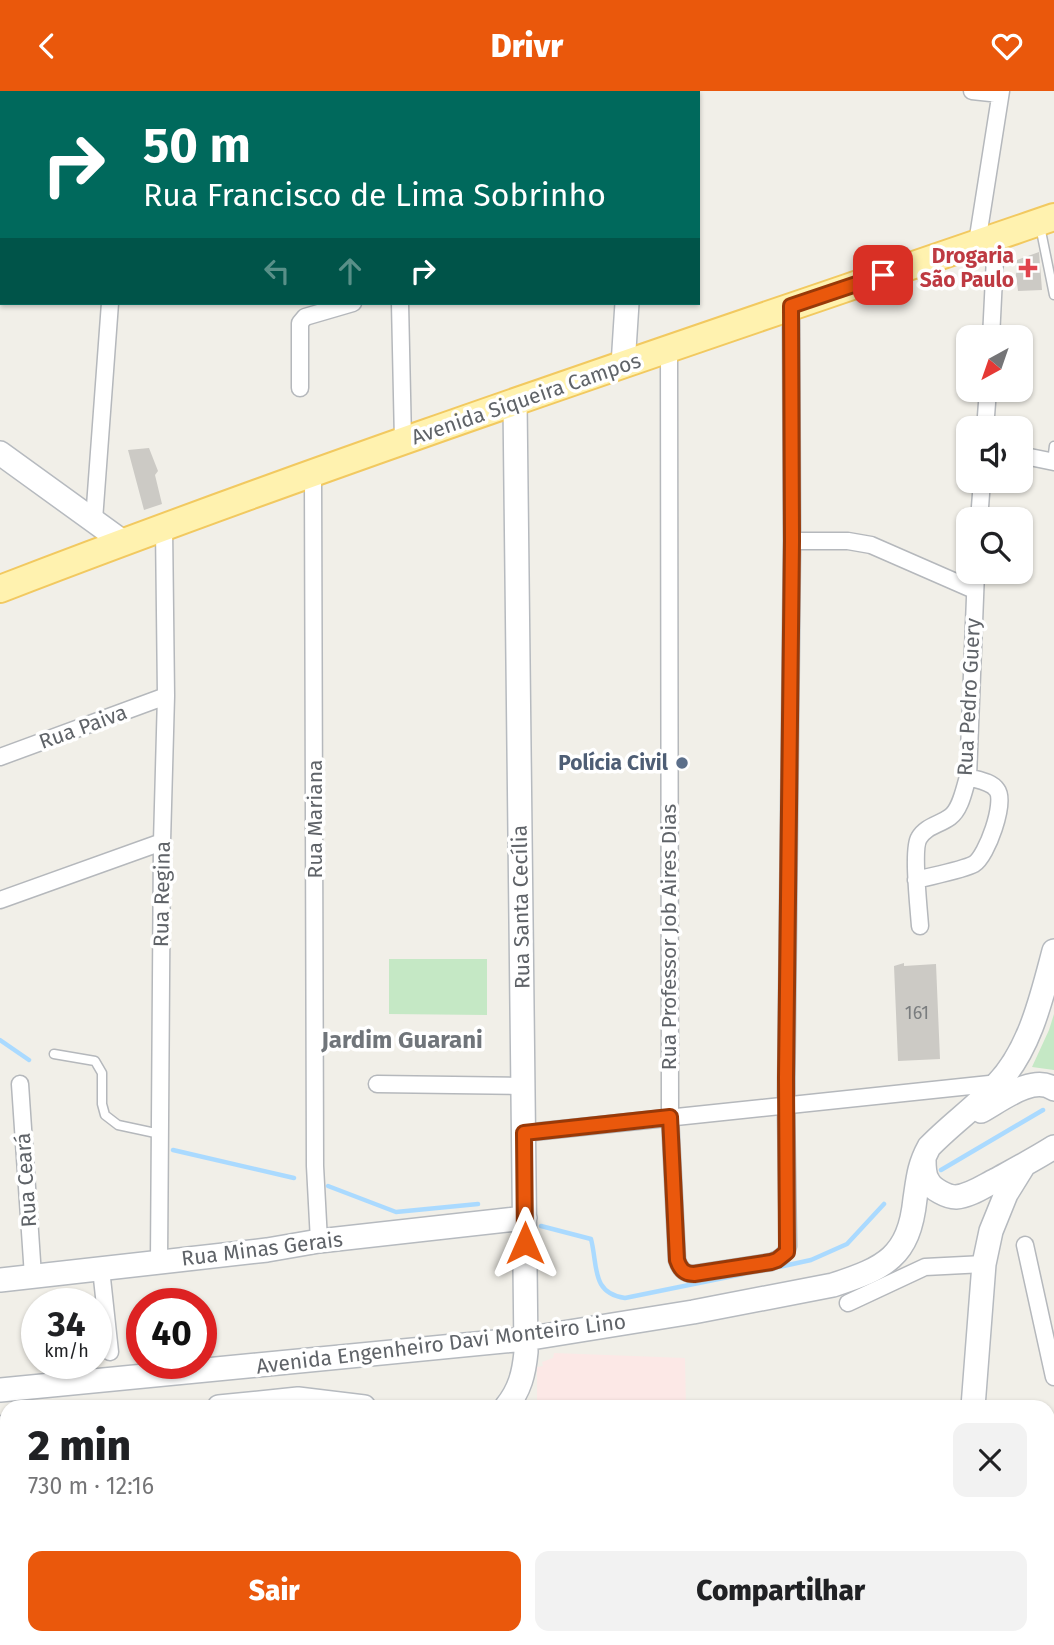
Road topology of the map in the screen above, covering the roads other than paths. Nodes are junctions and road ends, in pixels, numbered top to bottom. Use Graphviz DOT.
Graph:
graph roads {
  1 [pos="972,91"];
  2 [pos="1001,93"];
  3 [pos="1047,219"];
  4 [pos="987,240"];
  5 [pos="1054,295"];
  6 [pos="110,305"];
  7 [pos="346,305"];
  8 [pos="400,305"];
  9 [pos="627,305"];
  10 [pos="791,306"];
  11 [pos="990,325"];
  12 [pos="668,349"];
  13 [pos="623,365"];
  14 [pos="300,388"];
  15 [pos="515,402"];
  16 [pos="403,441"];
  17 [pos="0,453"];
  18 [pos="1033,455"];
  19 [pos="1053,457"];
  20 [pos="313,473"];
  21 [pos="94,520"];
  22 [pos="164,527"];
  23 [pos="123,541"];
  24 [pos="792,541"];
  25 [pos="975,584"];
  26 [pos="0,589"];
  27 [pos="974,590"];
  28 [pos="166,696"];
  29 [pos="0,757"];
  30 [pos="968,777"];
  31 [pos="162,842"];
  32 [pos="916,880"];
  33 [pos="0,900"];
  34 [pos="920,926"];
  35 [pos="1054,951"];
  36 [pos="54,1055"];
  37 [pos="999,1083"];
  38 [pos="20,1084"];
  39 [pos="377,1084"];
  40 [pos="522,1086"];
  41 [pos="1054,1089"];
  42 [pos="786,1105"];
  43 [pos="670,1117"];
  44 [pos="951,1127"];
  45 [pos="524,1133"];
  46 [pos="160,1134"];
  47 [pos="1054,1147"];
  48 [pos="924,1157"];
  49 [pos="1024,1165"];
  50 [pos="525,1218"];
  51 [pos="320,1241"];
  52 [pos="1025,1245"];
  53 [pos="159,1262"];
  54 [pos="984,1264"];
  55 [pos="101,1269"];
  56 [pos="33,1276"];
  57 [pos="0,1280"];
  58 [pos="103,1288"];
  59 [pos="848,1303"];
  60 [pos="525,1339"];
  61 [pos="1054,1377"];
  62 [pos="0,1390"];
  63 [pos="511,1400"];
  64 [pos="973,1400"];
  1 -- 2 [label="street"];
  2 -- 4 [label="street"];
  3 -- 4 [label="main road, Avenida Siqueira Campos"];
  3 -- 5 [label="lane"];
  4 -- 10 [label="main road, Avenida Siqueira Campos"];
  4 -- 11 [label="street"];
  6 -- 21 [label="street"];
  7 -- 14 [label="street"];
  8 -- 16 [label="street"];
  9 -- 13 [label="street"];
  10 -- 12 [label="main road, Avenida Siqueira Campos"];
  10 -- 24 [label="street"];
  12 -- 13 [label="main road, Avenida Siqueira Campos"];
  12 -- 43 [label="street, Rua Professor Job Aires Dias"];
  13 -- 15 [label="main road, Avenida Siqueira Campos"];
  15 -- 16 [label="main road, Avenida Siqueira Campos"];
  15 -- 40 [label="street, Rua Santa Cecília"];
  16 -- 20 [label="main road, Avenida Siqueira Campos"];
  17 -- 21 [label="street"];
  18 -- 19 [label="street"];
  20 -- 22 [label="main road, Avenida Siqueira Campos"];
  20 -- 51 [label="street, Rua Mariana"];
  21 -- 23 [label="street"];
  22 -- 23 [label="main road, Avenida Siqueira Campos"];
  22 -- 28 [label="street, Rua Regina"];
  23 -- 26 [label="main road, Avenida Siqueira Campos"];
  24 -- 27 [label="street"];
  24 -- 42 [label="street"];
  25 -- 27 [label="street, Rua Pedro Guery"];
  27 -- 30 [label="street, Rua Pedro Guery"];
  28 -- 29 [label="street, Rua Paiva"];
  28 -- 31 [label="street, Rua Regina"];
  30 -- 32 [label="street, Rua Pedro Guery"];
  30 -- 32 [label="street"];
  31 -- 33 [label="street"];
  31 -- 46 [label="street, Rua Regina"];
  32 -- 34 [label="street, Rua Pedro Guery"];
  35 -- 37 [label="street, Avenida Engenheiro Davi Monteiro Lino"];
  36 -- 46 [label="lane"];
  37 -- 42 [label="street"];
  37 -- 44 [label="street, Avenida Engenheiro Davi Monteiro Lino"];
  38 -- 56 [label="street, Rua Ceará"];
  39 -- 40 [label="street"];
  40 -- 45 [label="street, Rua Santa Cecília"];
  41 -- 44 [label="street, Avenida Engenheiro Davi Monteiro Lino"];
  42 -- 43 [label="street"];
  42 -- 43 [label="street, Rua Professor Job Aires Dias"];
  43 -- 45 [label="street"];
  44 -- 48 [label="street, Avenida Engenheiro Davi Monteiro Lino"];
  45 -- 50 [label="street, Rua Santa Cecília"];
  46 -- 53 [label="street, Rua Regina"];
  47 -- 49 [label="street"];
  48 -- 49 [label="street"];
  48 -- 60 [label="street, Avenida Engenheiro Davi Monteiro Lino"];
  49 -- 54 [label="street"];
  50 -- 51 [label="street, Rua Minas Gerais"];
  50 -- 60 [label="street, Rua Santa Cecília"];
  51 -- 53 [label="street, Rua Minas Gerais"];
  52 -- 61 [label="street"];
  53 -- 55 [label="street, Rua Minas Gerais"];
  54 -- 59 [label="street"];
  54 -- 64 [label="street"];
  55 -- 56 [label="street, Rua Minas Gerais"];
  55 -- 58 [label="street"];
  56 -- 57 [label="street, Rua Minas Gerais"];
  60 -- 62 [label="street, Avenida Engenheiro Davi Monteiro Lino"];
  60 -- 63 [label="street, Rua Santa Cecília"];
}
